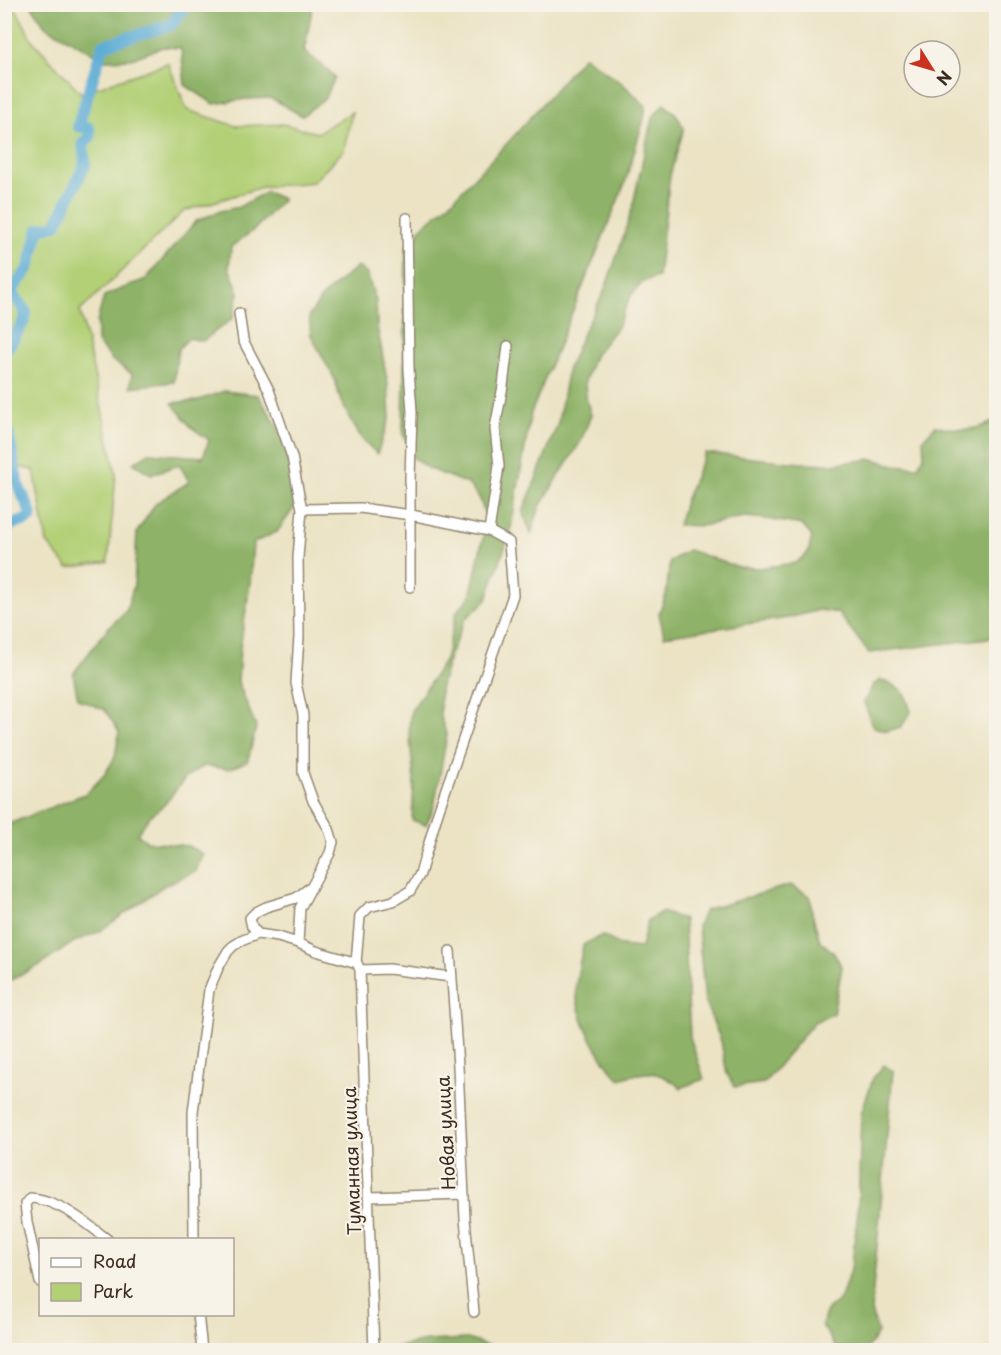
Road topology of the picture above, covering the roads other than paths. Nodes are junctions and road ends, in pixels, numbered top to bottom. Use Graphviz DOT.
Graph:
graph roads {
  1 [pos="407,218"];
  2 [pos="238,313"];
  3 [pos="508,346"];
  4 [pos="302,509"];
  5 [pos="411,515"];
  6 [pos="489,531"];
  7 [pos="410,587"];
  8 [pos="312,886"];
  9 [pos="258,934"];
  10 [pos="298,943"];
  11 [pos="450,951"];
  12 [pos="358,967"];
  13 [pos="451,977"];
  14 [pos="464,1194"];
  15 [pos="369,1197"];
  16 [pos="107,1238"];
  17 [pos="194,1238"];
  18 [pos="39,1277"];
  19 [pos="474,1312"];
  20 [pos="198,1316"];
  21 [pos="202,1350"];
  22 [pos="374,1350"];
  1 -- 5 [label="street"];
  2 -- 4 [label="street"];
  3 -- 6 [label="street"];
  4 -- 5 [label="street"];
  4 -- 8 [label="street"];
  5 -- 6 [label="street"];
  5 -- 7 [label="street"];
  6 -- 12 [label="street, Туманная улица"];
  8 -- 9 [label="street"];
  8 -- 10 [label="street"];
  9 -- 10 [label="street"];
  9 -- 17 [label="street"];
  10 -- 12 [label="street"];
  11 -- 13 [label="street, Новая улица"];
  12 -- 13 [label="street"];
  12 -- 15 [label="street, Туманная улица"];
  13 -- 14 [label="street, Новая улица"];
  14 -- 15 [label="street"];
  14 -- 19 [label="street, Новая улица"];
  15 -- 22 [label="street, Туманная улица"];
  16 -- 18 [label="street"];
  20 -- 21 [label="street"];
}
